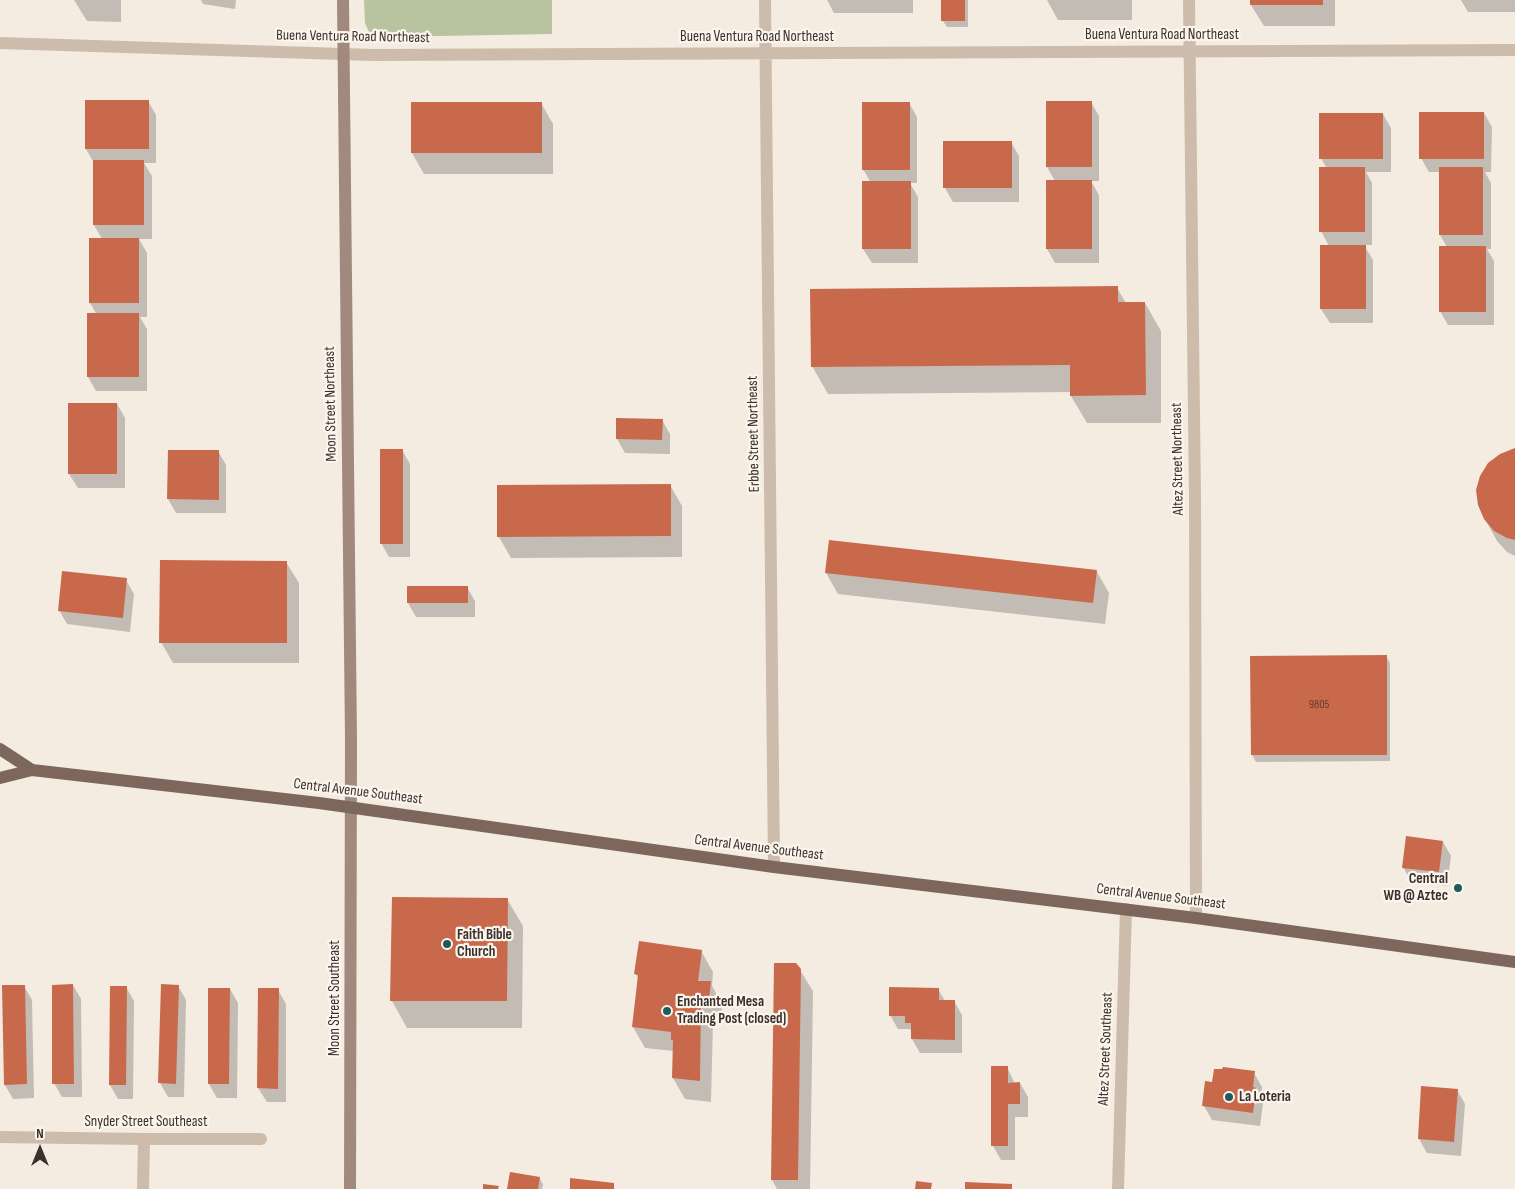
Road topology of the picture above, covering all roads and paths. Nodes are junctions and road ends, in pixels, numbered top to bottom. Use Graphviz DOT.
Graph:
graph roads {
  1 [pos="343,0"];
  2 [pos="765,0"];
  3 [pos="1189,0"];
  4 [pos="0,43"];
  5 [pos="1515,50"];
  6 [pos="1190,51"];
  7 [pos="766,53"];
  8 [pos="343,55"];
  9 [pos="0,749"];
  10 [pos="32,770"];
  11 [pos="0,778"];
  12 [pos="351,808"];
  13 [pos="774,867"];
  14 [pos="1126,909"];
  15 [pos="1196,918"];
  16 [pos="1515,962"];
  17 [pos="0,1137"];
  18 [pos="144,1139"];
  19 [pos="261,1139"];
  20 [pos="143,1189"];
  21 [pos="350,1189"];
  22 [pos="1118,1189"];
  1 -- 8 [label="street, Moon Street Northeast"];
  2 -- 7 [label="street, Erbbe Street Northeast"];
  3 -- 6 [label="street, Altez Street Northeast"];
  4 -- 8 [label="street, Buena Ventura Road Northeast"];
  5 -- 6 [label="street, Buena Ventura Road Northeast"];
  6 -- 7 [label="street, Buena Ventura Road Northeast"];
  6 -- 15 [label="street, Altez Street Northeast"];
  7 -- 8 [label="street, Buena Ventura Road Northeast"];
  7 -- 13 [label="street, Erbbe Street Northeast"];
  8 -- 12 [label="street, Moon Street Northeast"];
  9 -- 10 [label="main road"];
  10 -- 11 [label="main road, Central Avenue Southeast"];
  10 -- 12 [label="main road, Central Avenue Southeast"];
  12 -- 13 [label="main road, Central Avenue Southeast"];
  12 -- 21 [label="street, Moon Street Southeast"];
  13 -- 14 [label="main road, Central Avenue Southeast"];
  14 -- 15 [label="main road, Central Avenue Southeast"];
  14 -- 22 [label="street, Altez Street Southeast"];
  15 -- 16 [label="main road, Central Avenue Southeast"];
  17 -- 18 [label="street, Snyder Street Southeast"];
  18 -- 19 [label="street, Snyder Street Southeast"];
  18 -- 20 [label="street"];
}
